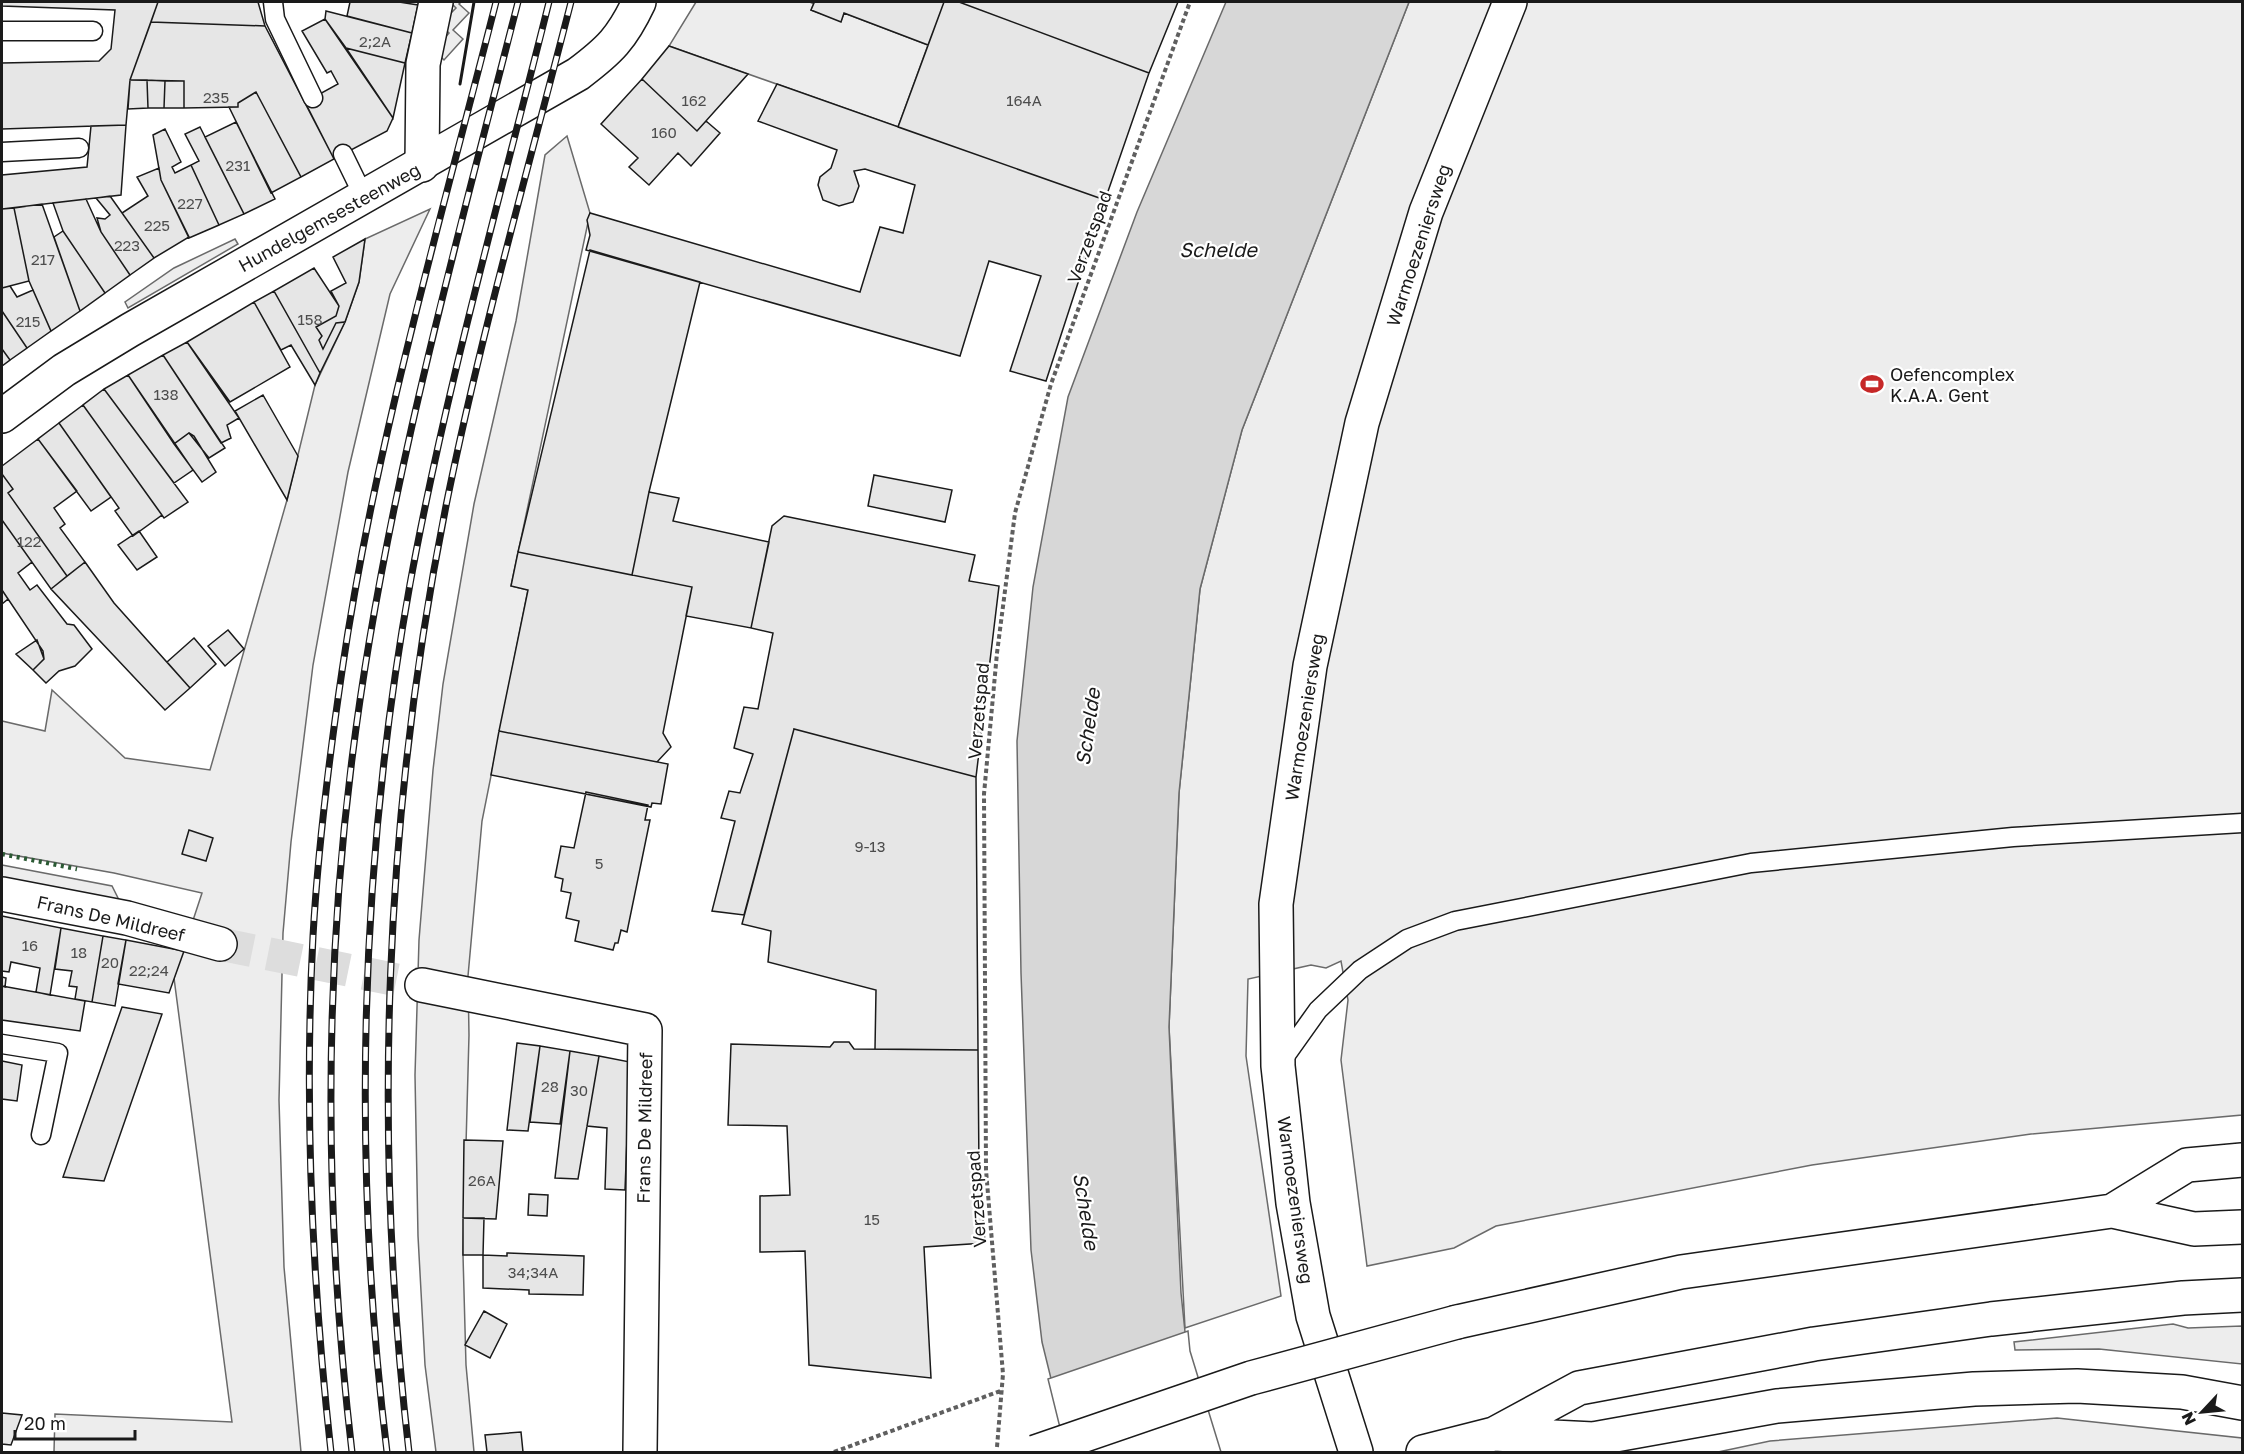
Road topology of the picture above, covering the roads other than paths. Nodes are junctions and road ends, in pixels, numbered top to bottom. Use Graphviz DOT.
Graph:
graph roads {
  1 [pos="273,2"];
  2 [pos="436,2"];
  3 [pos="639,2"];
  4 [pos="1510,2"];
  5 [pos="2,31"];
  6 [pos="93,31"];
  7 [pos="313,98"];
  8 [pos="79,148"];
  9 [pos="2,152"];
  10 [pos="343,154"];
  11 [pos="422,165"];
  12 [pos="364,197"];
  13 [pos="2,416"];
  14 [pos="2242,823"];
  15 [pos="2,894"];
  16 [pos="220,944"];
  17 [pos="422,985"];
  18 [pos="2,1044"];
  19 [pos="1278,1066"];
  20 [pos="40,1135"];
  21 [pos="2242,1160"];
  22 [pos="2112,1211"];
  23 [pos="2242,1227"];
  24 [pos="2242,1294"];
  25 [pos="2242,1402"];
  26 [pos="1494,1434"];
  27 [pos="640,1452"];
  28 [pos="1035,1452"];
  29 [pos="1356,1452"];
  30 [pos="1424,1452"];
  1 -- 7 [label="lane"];
  2 -- 11 [label="main road"];
  3 -- 11 [label="main road, Hundelgemsesteenweg"];
  4 -- 19 [label="main road, Warmoezeniersweg"];
  5 -- 6 [label="lane"];
  8 -- 9 [label="lane"];
  10 -- 12 [label="lane"];
  11 -- 12 [label="main road, Hundelgemsesteenweg"];
  12 -- 13 [label="main road, Hundelgemsesteenweg"];
  14 -- 19 [label="lane"];
  15 -- 16 [label="main road, Frans De Mildreef"];
  17 -- 27 [label="main road, Frans De Mildreef"];
  18 -- 20 [label="lane"];
  19 -- 29 [label="main road, Warmoezeniersweg"];
  21 -- 22 [label="main road"];
  22 -- 23 [label="main road"];
  22 -- 28 [label="main road, bridge"];
  24 -- 26 [label="main road"];
  25 -- 26 [label="main road"];
  26 -- 30 [label="main road"];
}
